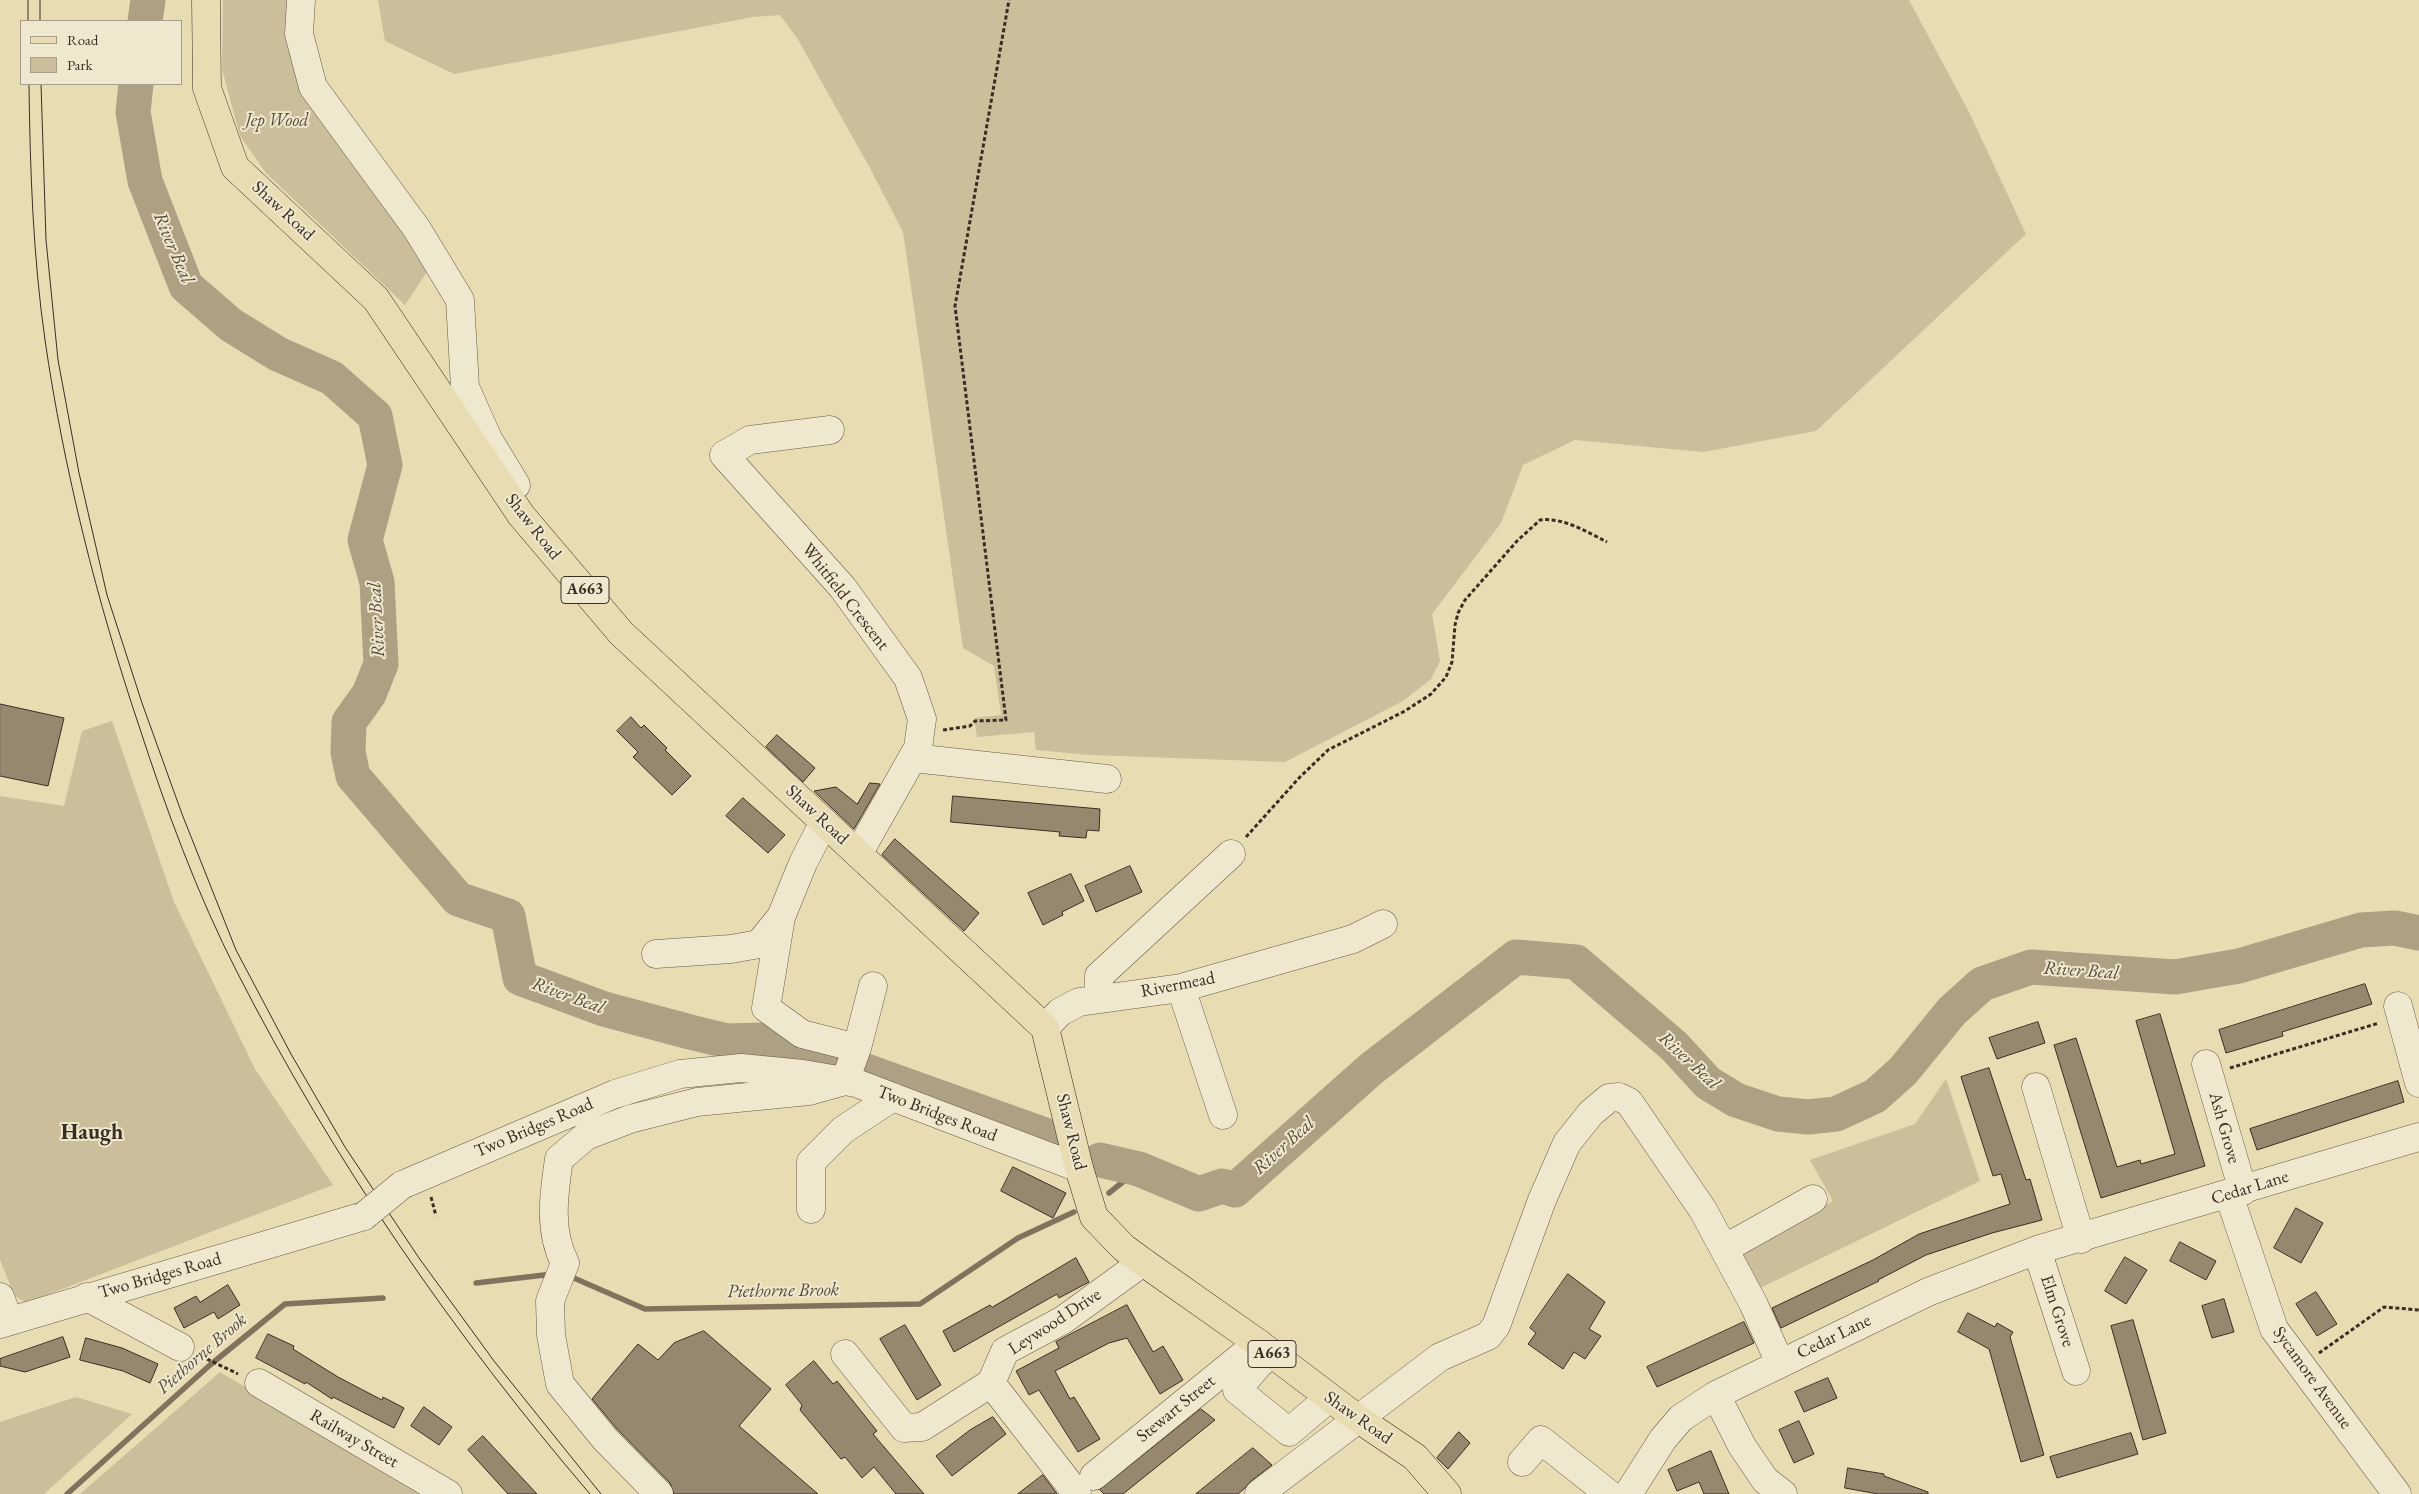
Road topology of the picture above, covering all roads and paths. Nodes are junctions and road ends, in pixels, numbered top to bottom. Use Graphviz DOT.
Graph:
graph roads {
  1 [pos="206,0"];
  2 [pos="301,0"];
  3 [pos="1009,0"];
  4 [pos="830,430"];
  5 [pos="521,515"];
  6 [pos="1607,542"];
  7 [pos="916,746"];
  8 [pos="1107,779"];
  9 [pos="824,822"];
  10 [pos="858,854"];
  11 [pos="1230,854"];
  12 [pos="781,917"];
  13 [pos="1383,924"];
  14 [pos="656,954"];
  15 [pos="873,986"];
  16 [pos="1180,988"];
  17 [pos="1099,999"];
  18 [pos="2400,1011"];
  19 [pos="1045,1028"];
  20 [pos="857,1048"];
  21 [pos="2208,1069"];
  22 [pos="845,1081"];
  23 [pos="2419,1083"];
  24 [pos="2036,1087"];
  25 [pos="893,1097"];
  26 [pos="1223,1115"];
  27 [pos="2419,1137"];
  28 [pos="1079,1168"];
  29 [pos="430,1193"];
  30 [pos="2236,1193"];
  31 [pos="1813,1199"];
  32 [pos="811,1209"];
  33 [pos="436,1216"];
  34 [pos="2081,1239"];
  35 [pos="1724,1249"];
  36 [pos="2037,1250"];
  37 [pos="1143,1262"];
  38 [pos="86,1297"];
  39 [pos="2419,1310"];
  40 [pos="3,1314"];
  41 [pos="1265,1348"];
  42 [pos="190,1352"];
  43 [pos="845,1354"];
  44 [pos="1780,1363"];
  45 [pos="2302,1365"];
  46 [pos="226,1368"];
  47 [pos="2076,1371"];
  48 [pos="991,1382"];
  49 [pos="259,1384"];
  50 [pos="1716,1395"];
  51 [pos="1329,1398"];
  52 [pos="1357,1418"];
  53 [pos="1522,1462"];
  54 [pos="1086,1485"];
  55 [pos="1262,1493"];
  56 [pos="448,1494"];
  57 [pos="659,1494"];
  58 [pos="1447,1494"];
  59 [pos="1609,1494"];
  60 [pos="1628,1494"];
  61 [pos="1783,1494"];
  62 [pos="2397,1494"];
  1 -- 5 [label="main road, Shaw Road / A663"];
  2 -- 5 [label="street"];
  3 -- 7 [label="path"];
  4 -- 7 [label="street, Whitfield Crescent"];
  5 -- 9 [label="main road, Shaw Road / A663"];
  6 -- 11 [label="path"];
  7 -- 8 [label="street"];
  7 -- 10 [label="street"];
  9 -- 10 [label="main road, Shaw Road / A663"];
  9 -- 12 [label="street"];
  10 -- 19 [label="main road, Shaw Road / A663"];
  11 -- 17 [label="street"];
  12 -- 14 [label="street"];
  12 -- 20 [label="street"];
  13 -- 16 [label="street, Rivermead"];
  15 -- 20 [label="street"];
  16 -- 17 [label="street, Rivermead"];
  16 -- 26 [label="street"];
  17 -- 19 [label="street, Rivermead"];
  18 -- 21 [label="path"];
  18 -- 23 [label="street"];
  19 -- 28 [label="main road, Shaw Road / A663"];
  20 -- 22 [label="street"];
  21 -- 30 [label="street, Ash Grove"];
  22 -- 25 [label="street, Two Bridges Road"];
  22 -- 38 [label="street, Two Bridges Road, bridge"];
  22 -- 57 [label="street"];
  24 -- 34 [label="street"];
  25 -- 28 [label="street, Two Bridges Road"];
  25 -- 32 [label="street"];
  27 -- 30 [label="street, Cedar Lane"];
  28 -- 37 [label="main road, Shaw Road / A663"];
  29 -- 33 [label="path"];
  30 -- 34 [label="street, Cedar Lane"];
  30 -- 45 [label="street, Sycamore Avenue"];
  31 -- 35 [label="street"];
  34 -- 36 [label="street, Cedar Lane"];
  35 -- 44 [label="street"];
  35 -- 52 [label="street"];
  36 -- 44 [label="street, Cedar Lane"];
  36 -- 47 [label="street, Elm Grove"];
  37 -- 41 [label="main road, Shaw Road / A663"];
  37 -- 48 [label="street, Leywood Drive"];
  38 -- 40 [label="street, Two Bridges Road"];
  38 -- 42 [label="street"];
  39 -- 45 [label="path"];
  41 -- 51 [label="main road, Shaw Road / A663"];
  41 -- 51 [label="street"];
  41 -- 54 [label="street, Stewart Street"];
  42 -- 46 [label="path"];
  43 -- 48 [label="street"];
  44 -- 50 [label="street, Cedar Lane"];
  45 -- 62 [label="street, Sycamore Avenue"];
  48 -- 54 [label="street"];
  49 -- 56 [label="street, Railway Street"];
  50 -- 60 [label="street, Cedar Lane"];
  50 -- 61 [label="street"];
  51 -- 52 [label="main road, Shaw Road / A663"];
  52 -- 55 [label="street"];
  52 -- 58 [label="main road, Shaw Road / A663"];
  53 -- 59 [label="street"];
}
